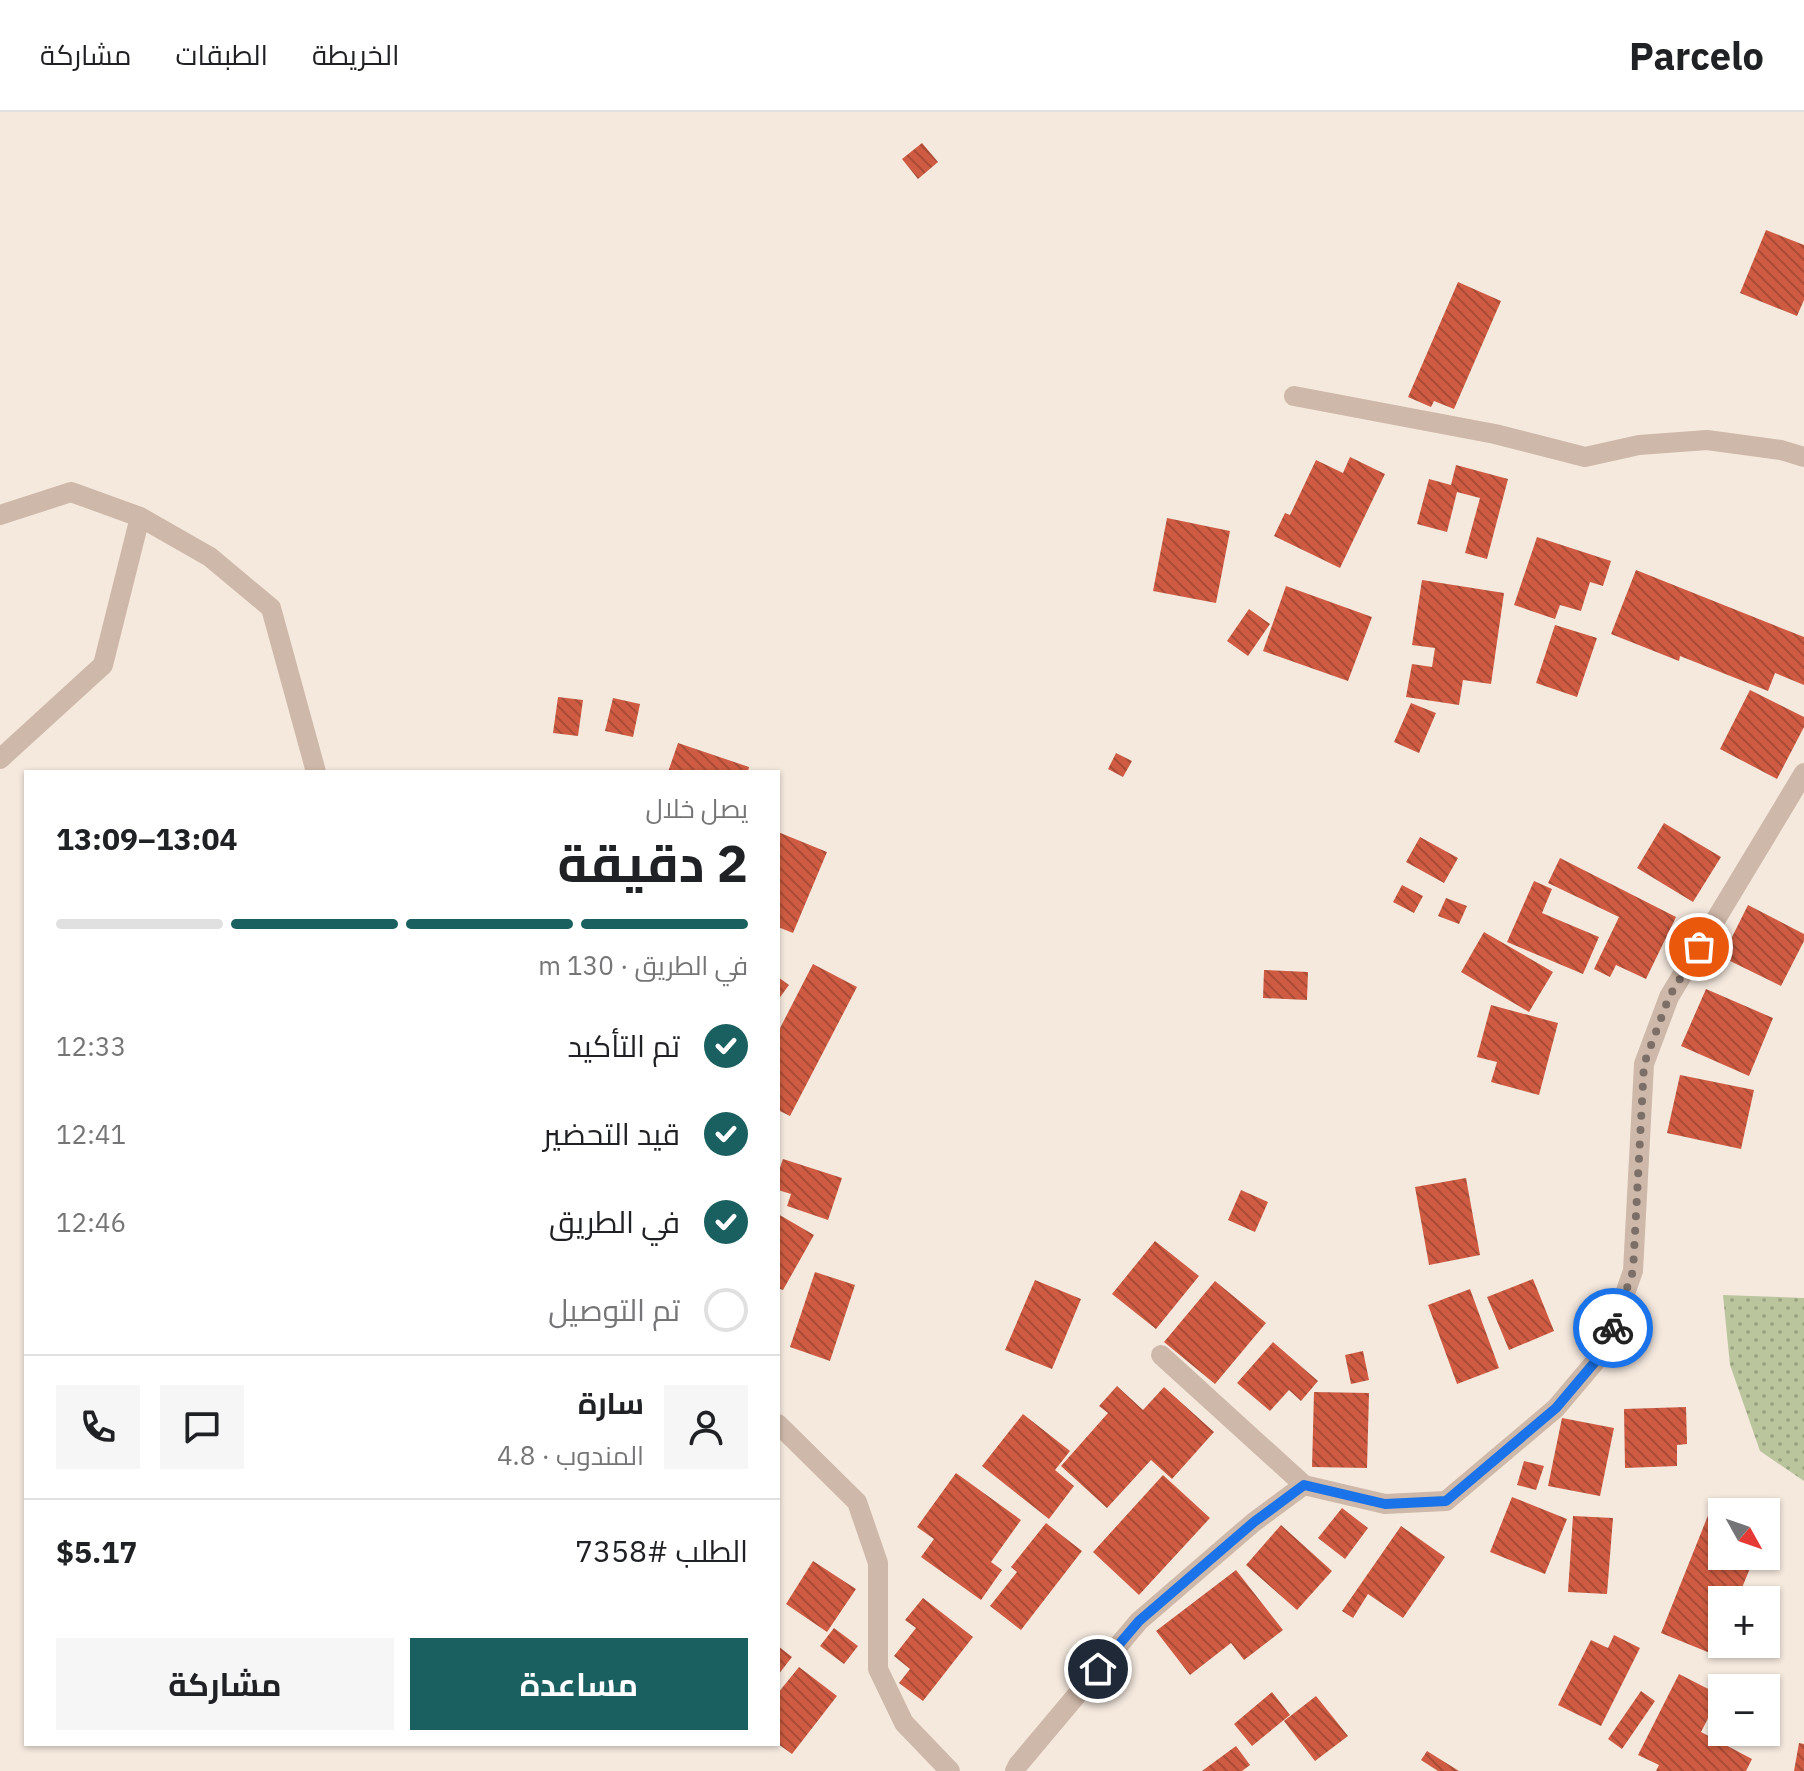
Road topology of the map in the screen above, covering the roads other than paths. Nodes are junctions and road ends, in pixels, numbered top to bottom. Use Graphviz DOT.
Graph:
graph roads {
  1 [pos="1294,396"];
  2 [pos="1804,457"];
  3 [pos="0,515"];
  4 [pos="140,517"];
  5 [pos="0,759"];
  6 [pos="315,770"];
  7 [pos="1804,773"];
  8 [pos="1161,1355"];
  9 [pos="780,1426"];
  10 [pos="1304,1485"];
  11 [pos="950,1771"];
  12 [pos="1015,1771"];
  1 -- 2 [label="street"];
  3 -- 4 [label="street"];
  4 -- 5 [label="street"];
  4 -- 6 [label="street"];
  7 -- 10 [label="street"];
  8 -- 10 [label="street"];
  9 -- 11 [label="street"];
  10 -- 12 [label="street"];
}
